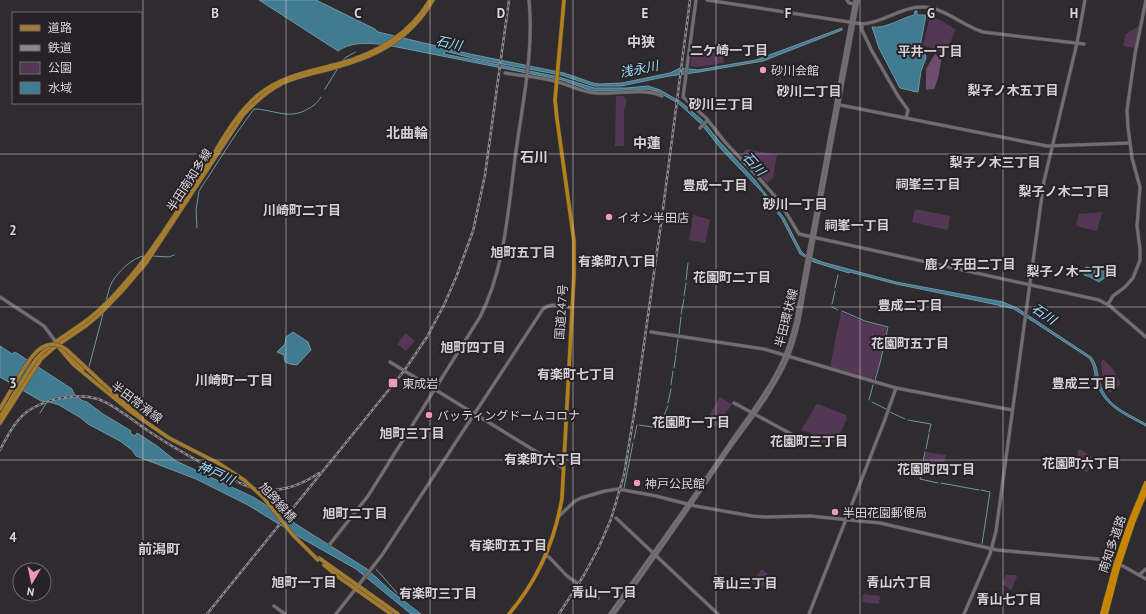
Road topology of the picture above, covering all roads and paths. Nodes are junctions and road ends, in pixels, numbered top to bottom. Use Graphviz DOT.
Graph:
graph roads {
  1 [pos="430,0"];
  2 [pos="433,0"];
  3 [pos="529,0"];
  4 [pos="564,0"];
  5 [pos="696,0"];
  6 [pos="707,0"];
  7 [pos="847,0"];
  8 [pos="857,0"];
  9 [pos="1085,0"];
  10 [pos="1146,0"];
  11 [pos="855,4"];
  12 [pos="853,23"];
  13 [pos="862,24"];
  14 [pos="1077,43"];
  15 [pos="1084,44"];
  16 [pos="505,73"];
  17 [pos="527,76"];
  18 [pos="557,81"];
  19 [pos="662,96"];
  20 [pos="840,105"];
  21 [pos="906,118"];
  22 [pos="707,121"];
  23 [pos="700,128"];
  24 [pos="1130,143"];
  25 [pos="1052,146"];
  26 [pos="814,237"];
  27 [pos="1030,285"];
  28 [pos="0,297"];
  29 [pos="1108,304"];
  30 [pos="571,308"];
  31 [pos="79,328"];
  32 [pos="651,332"];
  33 [pos="1146,337"];
  34 [pos="56,343"];
  35 [pos="787,356"];
  36 [pos="390,362"];
  37 [pos="896,388"];
  38 [pos="434,390"];
  39 [pos="15,392"];
  40 [pos="734,403"];
  41 [pos="0,409"];
  42 [pos="1012,410"];
  43 [pos="752,413"];
  44 [pos="474,414"];
  45 [pos="0,417"];
  46 [pos="142,418"];
  47 [pos="0,423"];
  48 [pos="794,436"];
  49 [pos="219,463"];
  50 [pos="563,468"];
  51 [pos="1146,483"];
  52 [pos="1146,492"];
  53 [pos="690,504"];
  54 [pos="558,517"];
  55 [pos="616,518"];
  56 [pos="846,519"];
  57 [pos="330,544"];
  58 [pos="991,549"];
  59 [pos="654,554"];
  60 [pos="545,556"];
  61 [pos="1119,561"];
  62 [pos="1117,567"];
  63 [pos="1146,569"];
  64 [pos="1139,576"];
  65 [pos="1146,579"];
  66 [pos="357,588"];
  67 [pos="598,598"];
  68 [pos="274,606"];
  69 [pos="285,614"];
  70 [pos="336,614"];
  71 [pos="391,614"];
  72 [pos="398,614"];
  73 [pos="509,614"];
  74 [pos="610,614"];
  75 [pos="614,614"];
  76 [pos="718,614"];
  77 [pos="809,614"];
  78 [pos="964,614"];
  79 [pos="1102,614"];
  80 [pos="1106,614"];
  1 -- 31 [label="main road, 半田南知多線"];
  2 -- 31 [label="main road, 半田南知多線"];
  3 -- 17 [label="street"];
  4 -- 18 [label="highway, 国道247号"];
  5 -- 22 [label="street"];
  6 -- 12 [label="street"];
  7 -- 11 [label="street"];
  8 -- 11 [label="street, 半田環状線"];
  8 -- 12 [label="street, 半田環状線"];
  9 -- 14 [label="street"];
  10 -- 24 [label="street"];
  11 -- 12 [label="street, 半田環状線"];
  12 -- 13 [label="street"];
  12 -- 20 [label="street, 半田環状線"];
  12 -- 26 [label="street, 半田環状線"];
  13 -- 14 [label="street"];
  13 -- 21 [label="street"];
  14 -- 15 [label="street"];
  14 -- 25 [label="street"];
  16 -- 17 [label="street"];
  17 -- 18 [label="street"];
  17 -- 38 [label="street"];
  18 -- 19 [label="street"];
  18 -- 30 [label="highway, 国道247号"];
  20 -- 21 [label="street"];
  20 -- 26 [label="street, 半田環状線"];
  21 -- 25 [label="street"];
  22 -- 23 [label="street"];
  22 -- 26 [label="street"];
  24 -- 25 [label="street"];
  24 -- 29 [label="street"];
  25 -- 27 [label="street"];
  26 -- 27 [label="street"];
  26 -- 35 [label="street, 半田環状線"];
  27 -- 29 [label="street"];
  27 -- 42 [label="street"];
  28 -- 34 [label="street"];
  29 -- 33 [label="street"];
  30 -- 44 [label="street"];
  30 -- 50 [label="highway, 国道247号"];
  31 -- 34 [label="main road, 半田南知多線"];
  32 -- 35 [label="street"];
  34 -- 39 [label="main road, 半田南知多線"];
  34 -- 46 [label="main road, 半田常滑線"];
  34 -- 49 [label="main road, 半田常滑線"];
  35 -- 37 [label="street"];
  35 -- 43 [label="street, 半田環状線"];
  36 -- 38 [label="street"];
  37 -- 42 [label="street"];
  37 -- 56 [label="street"];
  38 -- 44 [label="street"];
  38 -- 57 [label="street"];
  39 -- 41 [label="main road"];
  39 -- 45 [label="main road, 半田南知多線"];
  39 -- 46 [label="main road, bridge"];
  39 -- 47 [label="main road, 半田南知多線"];
  40 -- 43 [label="street"];
  42 -- 58 [label="street"];
  43 -- 48 [label="street"];
  43 -- 53 [label="street, 半田環状線"];
  44 -- 50 [label="street"];
  44 -- 66 [label="street"];
  46 -- 49 [label="main road, 半田常滑線"];
  49 -- 66 [label="main road, 旭跨線橋, bridge"];
  50 -- 54 [label="highway, 国道247号"];
  51 -- 61 [label="highway, 南知多道路"];
  52 -- 61 [label="highway, 南知多道路"];
  53 -- 54 [label="street"];
  53 -- 56 [label="street"];
  53 -- 59 [label="street, 半田環状線"];
  54 -- 60 [label="highway, 国道247号"];
  55 -- 59 [label="street"];
  56 -- 58 [label="street"];
  56 -- 77 [label="street"];
  58 -- 64 [label="street"];
  58 -- 78 [label="street"];
  59 -- 74 [label="street, 半田環状線"];
  59 -- 75 [label="street, 半田環状線"];
  59 -- 76 [label="street"];
  60 -- 67 [label="street"];
  60 -- 73 [label="highway, 国道247号"];
  61 -- 62 [label="highway, 南知多道路, bridge"];
  62 -- 79 [label="highway, 南知多道路"];
  62 -- 80 [label="highway, 南知多道路"];
  63 -- 64 [label="street"];
  64 -- 65 [label="street"];
  66 -- 70 [label="street"];
  66 -- 71 [label="main road"];
  66 -- 72 [label="main road"];
  68 -- 69 [label="street"];
}
